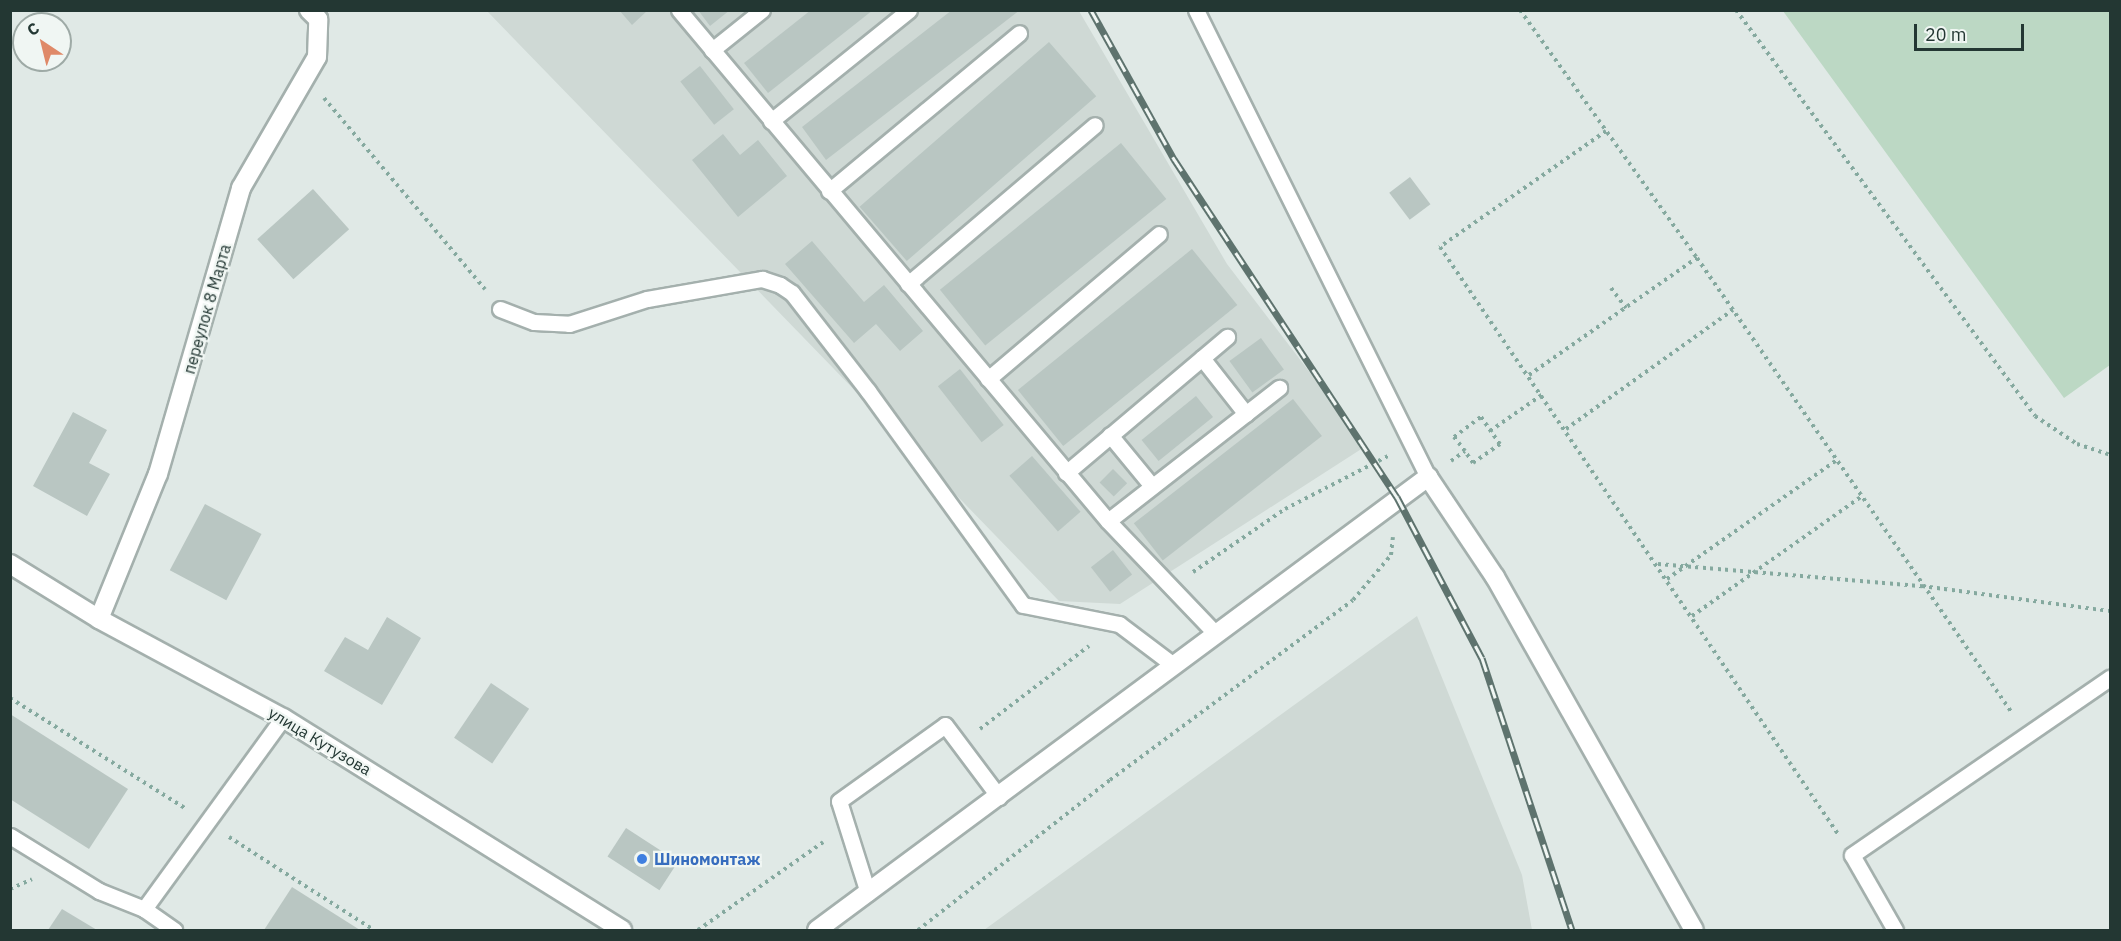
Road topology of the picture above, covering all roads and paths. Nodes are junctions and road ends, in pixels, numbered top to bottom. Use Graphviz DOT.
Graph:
graph roads {
  1 [pos="309,10"];
  2 [pos="679,10"];
  3 [pos="762,10"];
  4 [pos="909,10"];
  5 [pos="1196,10"];
  6 [pos="1736,10"];
  7 [pos="1521,11"];
  8 [pos="1019,33"];
  9 [pos="712,50"];
  10 [pos="305,77"];
  11 [pos="771,121"];
  12 [pos="1095,125"];
  13 [pos="1606,130"];
  14 [pos="829,191"];
  15 [pos="1159,234"];
  16 [pos="1697,258"];
  17 [pos="908,284"];
  18 [pos="1611,288"];
  19 [pos="1626,308"];
  20 [pos="500,309"];
  21 [pos="1733,310"];
  22 [pos="1227,337"];
  23 [pos="1202,358"];
  24 [pos="1529,375"];
  25 [pos="988,379"];
  26 [pos="1279,388"];
  27 [pos="1543,394"];
  28 [pos="1246,414"];
  29 [pos="1566,429"];
  30 [pos="1490,431"];
  31 [pos="1110,435"];
  32 [pos="1410,448"];
  33 [pos="1465,451"];
  34 [pos="2110,455"];
  35 [pos="1837,460"];
  36 [pos="1066,473"];
  37 [pos="1428,477"];
  38 [pos="1152,486"];
  39 [pos="1862,496"];
  40 [pos="1108,521"];
  41 [pos="1394,532"];
  42 [pos="10,564"];
  43 [pos="1657,564"];
  44 [pos="1685,566"];
  45 [pos="1753,573"];
  46 [pos="1667,579"];
  47 [pos="1922,586"];
  48 [pos="1172,587"];
  49 [pos="2110,611"];
  50 [pos="1692,616"];
  51 [pos="99,619"];
  52 [pos="1119,624"];
  53 [pos="1214,632"];
  54 [pos="1172,664"];
  55 [pos="2110,678"];
  56 [pos="283,718"];
  57 [pos="2027,735"];
  58 [pos="962,743"];
  59 [pos="999,797"];
  60 [pos="844,827"];
  61 [pos="10,836"];
  62 [pos="1852,855"];
  63 [pos="868,893"];
  64 [pos="144,909"];
  65 [pos="174,930"];
  66 [pos="622,930"];
  67 [pos="698,930"];
  68 [pos="817,930"];
  69 [pos="918,930"];
  70 [pos="1694,930"];
  71 [pos="1895,930"];
  1 -- 10 [label="street, переулок 8 Марта"];
  2 -- 9 [label="lane"];
  3 -- 9 [label="lane"];
  4 -- 11 [label="lane"];
  5 -- 32 [label="lane"];
  6 -- 34 [label="path"];
  7 -- 13 [label="path"];
  8 -- 14 [label="lane"];
  9 -- 11 [label="lane"];
  10 -- 20 [label="path"];
  10 -- 51 [label="street, переулок 8 Марта"];
  11 -- 14 [label="lane"];
  12 -- 17 [label="lane"];
  13 -- 16 [label="path"];
  13 -- 24 [label="path"];
  14 -- 17 [label="lane"];
  15 -- 25 [label="lane"];
  16 -- 19 [label="path"];
  16 -- 21 [label="path"];
  17 -- 25 [label="lane"];
  18 -- 19 [label="path"];
  19 -- 24 [label="path"];
  20 -- 52 [label="lane"];
  21 -- 29 [label="path"];
  21 -- 35 [label="path"];
  22 -- 23 [label="lane"];
  23 -- 28 [label="lane"];
  23 -- 31 [label="lane"];
  24 -- 27 [label="path"];
  25 -- 36 [label="lane"];
  26 -- 28 [label="lane"];
  27 -- 29 [label="path"];
  27 -- 30 [label="path"];
  28 -- 38 [label="lane"];
  29 -- 43 [label="path"];
  30 -- 33 [label="path"];
  30 -- 33 [label="path"];
  31 -- 36 [label="lane"];
  31 -- 38 [label="lane"];
  32 -- 37 [label="lane"];
  32 -- 48 [label="path"];
  33 -- 37 [label="path"];
  35 -- 39 [label="path"];
  35 -- 44 [label="path"];
  36 -- 40 [label="lane"];
  37 -- 53 [label="street"];
  37 -- 70 [label="street"];
  38 -- 40 [label="lane"];
  39 -- 45 [label="path"];
  39 -- 47 [label="path"];
  40 -- 48 [label="lane"];
  41 -- 69 [label="path"];
  42 -- 51 [label="street, улица Кутузова"];
  43 -- 44 [label="path"];
  43 -- 46 [label="path"];
  44 -- 45 [label="path"];
  44 -- 46 [label="path"];
  45 -- 47 [label="path"];
  45 -- 50 [label="path"];
  46 -- 50 [label="path"];
  47 -- 49 [label="path"];
  47 -- 57 [label="path"];
  48 -- 53 [label="lane"];
  50 -- 62 [label="path"];
  51 -- 56 [label="street, улица Кутузова"];
  52 -- 54 [label="lane"];
  52 -- 58 [label="path"];
  53 -- 54 [label="street"];
  54 -- 59 [label="street"];
  55 -- 57 [label="lane"];
  56 -- 64 [label="lane"];
  56 -- 66 [label="street, улица Кутузова"];
  57 -- 62 [label="lane"];
  58 -- 59 [label="lane"];
  58 -- 60 [label="lane"];
  59 -- 63 [label="street"];
  60 -- 63 [label="lane"];
  60 -- 67 [label="path"];
  61 -- 64 [label="lane"];
  62 -- 71 [label="lane"];
  63 -- 68 [label="street"];
  64 -- 65 [label="lane"];
}
